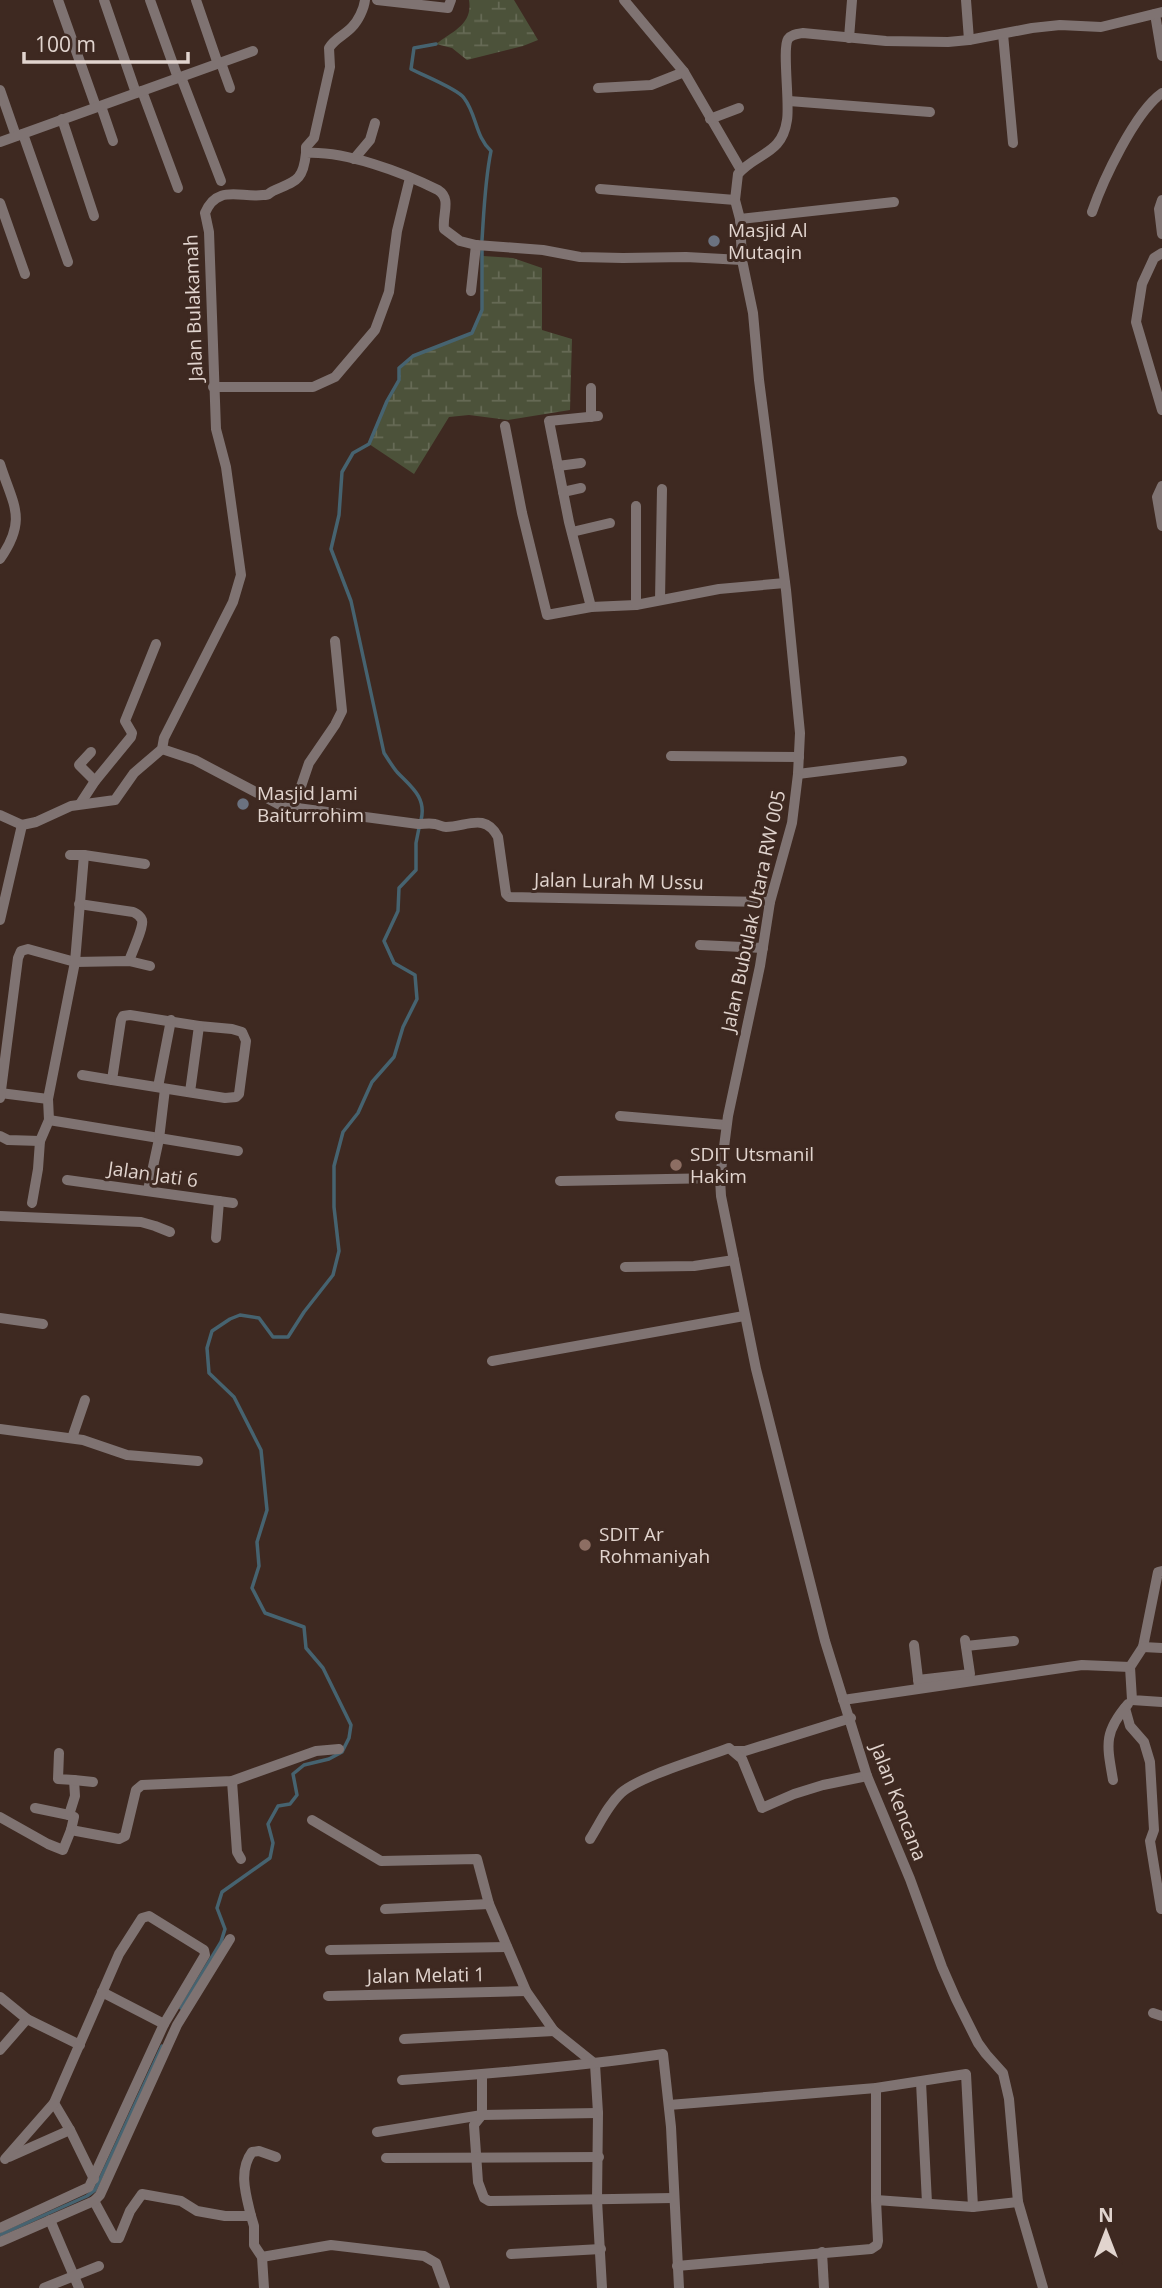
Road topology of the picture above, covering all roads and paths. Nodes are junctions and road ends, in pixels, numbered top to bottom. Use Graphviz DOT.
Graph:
graph roads {
  1 [pos="58,0"];
  2 [pos="104,0"];
  3 [pos="150,0"];
  4 [pos="196,0"];
  5 [pos="365,0"];
  6 [pos="377,0"];
  7 [pos="450,0"];
  8 [pos="624,0"];
  9 [pos="852,0"];
  10 [pos="966,0"];
  11 [pos="406,2"];
  12 [pos="1159,13"];
  13 [pos="1003,34"];
  14 [pos="849,38"];
  15 [pos="969,40"];
  16 [pos="253,51"];
  17 [pos="1162,55"];
  18 [pos="220,63"];
  19 [pos="684,72"];
  20 [pos="180,77"];
  21 [pos="230,88"];
  22 [pos="598,88"];
  23 [pos="0,90"];
  24 [pos="139,92"];
  25 [pos="1162,93"];
  26 [pos="789,101"];
  27 [pos="98,106"];
  28 [pos="739,108"];
  29 [pos="930,112"];
  30 [pos="62,119"];
  31 [pos="710,119"];
  32 [pos="375,123"];
  33 [pos="20,135"];
  34 [pos="113,141"];
  35 [pos="0,142"];
  36 [pos="1013,143"];
  37 [pos="306,153"];
  38 [pos="354,159"];
  39 [pos="741,170"];
  40 [pos="410,178"];
  41 [pos="221,181"];
  42 [pos="178,188"];
  43 [pos="600,189"];
  44 [pos="735,200"];
  45 [pos="1162,200"];
  46 [pos="894,202"];
  47 [pos="0,203"];
  48 [pos="1092,212"];
  49 [pos="94,216"];
  50 [pos="740,219"];
  51 [pos="1162,234"];
  52 [pos="476,244"];
  53 [pos="1162,253"];
  54 [pos="742,260"];
  55 [pos="68,262"];
  56 [pos="25,274"];
  57 [pos="471,290"];
  58 [pos="213,387"];
  59 [pos="591,388"];
  60 [pos="1162,410"];
  61 [pos="505,426"];
  62 [pos="581,463"];
  63 [pos="0,464"];
  64 [pos="558,466"];
  65 [pos="1162,486"];
  66 [pos="581,488"];
  67 [pos="662,489"];
  68 [pos="563,492"];
  69 [pos="636,506"];
  70 [pos="610,523"];
  71 [pos="1162,526"];
  72 [pos="572,532"];
  73 [pos="1,561"];
  74 [pos="785,583"];
  75 [pos="660,600"];
  76 [pos="636,605"];
  77 [pos="591,607"];
  78 [pos="335,641"];
  79 [pos="156,644"];
  80 [pos="162,749"];
  81 [pos="91,752"];
  82 [pos="671,755"];
  83 [pos="799,757"];
  84 [pos="902,761"];
  85 [pos="798,774"];
  86 [pos="95,781"];
  87 [pos="80,804"];
  88 [pos="294,807"];
  89 [pos="0,816"];
  90 [pos="22,825"];
  91 [pos="70,855"];
  92 [pos="84,855"];
  93 [pos="145,864"];
  94 [pos="770,902"];
  95 [pos="79,904"];
  96 [pos="0,920"];
  97 [pos="700,945"];
  98 [pos="763,948"];
  99 [pos="129,961"];
  100 [pos="75,962"];
  101 [pos="150,966"];
  102 [pos="171,1020"];
  103 [pos="199,1026"];
  104 [pos="82,1074"];
  105 [pos="112,1080"];
  106 [pos="162,1088"];
  107 [pos="190,1092"];
  108 [pos="0,1095"];
  109 [pos="48,1099"];
  110 [pos="620,1116"];
  111 [pos="49,1120"];
  112 [pos="726,1125"];
  113 [pos="0,1136"];
  114 [pos="159,1139"];
  115 [pos="40,1141"];
  116 [pos="238,1151"];
  117 [pos="720,1178"];
  118 [pos="67,1180"];
  119 [pos="560,1181"];
  120 [pos="148,1190"];
  121 [pos="219,1201"];
  122 [pos="32,1203"];
  123 [pos="233,1203"];
  124 [pos="0,1216"];
  125 [pos="170,1232"];
  126 [pos="216,1238"];
  127 [pos="734,1260"];
  128 [pos="625,1267"];
  129 [pos="744,1316"];
  130 [pos="0,1318"];
  131 [pos="43,1324"];
  132 [pos="492,1361"];
  133 [pos="85,1400"];
  134 [pos="0,1429"];
  135 [pos="72,1438"];
  136 [pos="198,1461"];
  137 [pos="1162,1571"];
  138 [pos="1014,1641"];
  139 [pos="914,1645"];
  140 [pos="1143,1647"];
  141 [pos="1162,1648"];
  142 [pos="1130,1667"];
  143 [pos="919,1684"];
  144 [pos="1129,1699"];
  145 [pos="843,1700"];
  146 [pos="1162,1702"];
  147 [pos="850,1718"];
  148 [pos="339,1749"];
  149 [pos="734,1751"];
  150 [pos="59,1753"];
  151 [pos="867,1776"];
  152 [pos="74,1780"];
  153 [pos="1113,1780"];
  154 [pos="93,1782"];
  155 [pos="232,1782"];
  156 [pos="35,1808"];
  157 [pos="69,1815"];
  158 [pos="0,1817"];
  159 [pos="312,1820"];
  160 [pos="71,1830"];
  161 [pos="590,1839"];
  162 [pos="241,1860"];
  163 [pos="489,1904"];
  164 [pos="385,1909"];
  165 [pos="1161,1909"];
  166 [pos="230,1939"];
  167 [pos="507,1947"];
  168 [pos="330,1950"];
  169 [pos="526,1991"];
  170 [pos="102,1992"];
  171 [pos="328,1996"];
  172 [pos="0,1997"];
  173 [pos="27,2019"];
  174 [pos="164,2024"];
  175 [pos="554,2031"];
  176 [pos="404,2039"];
  177 [pos="80,2045"];
  178 [pos="0,2050"];
  179 [pos="595,2064"];
  180 [pos="482,2075"];
  181 [pos="402,2080"];
  182 [pos="920,2082"];
  183 [pos="876,2088"];
  184 [pos="54,2103"];
  185 [pos="669,2105"];
  186 [pos="598,2113"];
  187 [pos="482,2115"];
  188 [pos="70,2130"];
  189 [pos="377,2132"];
  190 [pos="276,2157"];
  191 [pos="598,2157"];
  192 [pos="386,2158"];
  193 [pos="477,2159"];
  194 [pos="2,2160"];
  195 [pos="94,2179"];
  196 [pos="673,2198"];
  197 [pos="597,2200"];
  198 [pos="876,2200"];
  199 [pos="94,2201"];
  200 [pos="1018,2202"];
  201 [pos="927,2203"];
  202 [pos="973,2207"];
  203 [pos="251,2217"];
  204 [pos="50,2220"];
  205 [pos="0,2228"];
  206 [pos="0,2242"];
  207 [pos="601,2249"];
  208 [pos="822,2252"];
  209 [pos="511,2254"];
  210 [pos="262,2258"];
  211 [pos="99,2266"];
  212 [pos="677,2266"];
  213 [pos="74,2275"];
  214 [pos="44,2288"];
  215 [pos="79,2288"];
  216 [pos="264,2288"];
  217 [pos="445,2288"];
  218 [pos="602,2288"];
  219 [pos="679,2288"];
  220 [pos="824,2288"];
  221 [pos="1043,2288"];
  1 -- 27 [label="street"];
  2 -- 24 [label="street"];
  3 -- 20 [label="street"];
  4 -- 18 [label="street"];
  5 -- 37 [label="street"];
  6 -- 11 [label="street"];
  7 -- 11 [label="street"];
  8 -- 19 [label="street"];
  9 -- 14 [label="street"];
  10 -- 15 [label="street"];
  12 -- 13 [label="street"];
  12 -- 17 [label="street"];
  13 -- 15 [label="street"];
  13 -- 36 [label="street"];
  14 -- 15 [label="street"];
  14 -- 26 [label="street"];
  16 -- 18 [label="street"];
  18 -- 20 [label="street"];
  18 -- 21 [label="street"];
  19 -- 22 [label="street"];
  19 -- 31 [label="street"];
  20 -- 24 [label="street"];
  20 -- 41 [label="street"];
  23 -- 33 [label="street"];
  24 -- 27 [label="street"];
  24 -- 42 [label="street"];
  25 -- 48 [label="street"];
  26 -- 29 [label="street"];
  26 -- 39 [label="street"];
  27 -- 30 [label="street"];
  27 -- 34 [label="street"];
  28 -- 31 [label="street"];
  30 -- 33 [label="street"];
  30 -- 49 [label="street"];
  31 -- 39 [label="street"];
  32 -- 38 [label="street"];
  33 -- 35 [label="street"];
  33 -- 55 [label="street"];
  37 -- 38 [label="street"];
  37 -- 58 [label="street, Jalan Bulakamah"];
  38 -- 40 [label="street"];
  39 -- 44 [label="street"];
  40 -- 52 [label="street"];
  40 -- 58 [label="street"];
  43 -- 44 [label="street"];
  44 -- 50 [label="street, Jalan Bubulak Utara RW 005"];
  45 -- 51 [label="street"];
  46 -- 50 [label="street"];
  47 -- 56 [label="street"];
  50 -- 54 [label="street, Jalan Bubulak Utara RW 005"];
  52 -- 54 [label="street"];
  52 -- 57 [label="street"];
  53 -- 60 [label="street"];
  54 -- 74 [label="street, Jalan Bubulak Utara RW 005"];
  58 -- 80 [label="street, Jalan Bulakamah"];
  59 -- 64 [label="street"];
  61 -- 77 [label="street"];
  62 -- 64 [label="street"];
  63 -- 73 [label="street"];
  64 -- 68 [label="street"];
  65 -- 71 [label="street"];
  66 -- 68 [label="street"];
  67 -- 75 [label="street"];
  68 -- 72 [label="street"];
  69 -- 76 [label="street"];
  70 -- 72 [label="street"];
  72 -- 77 [label="street"];
  74 -- 75 [label="street"];
  74 -- 83 [label="street, Jalan Bubulak Utara RW 005"];
  75 -- 76 [label="street"];
  76 -- 77 [label="street"];
  78 -- 88 [label="street"];
  79 -- 86 [label="street"];
  80 -- 87 [label="street, Jalan Bulakamah"];
  80 -- 88 [label="street, Jalan Lurah M Ussu"];
  81 -- 86 [label="street"];
  82 -- 83 [label="street"];
  83 -- 85 [label="street, Jalan Bubulak Utara RW 005"];
  84 -- 85 [label="street"];
  85 -- 94 [label="street, Jalan Bubulak Utara RW 005"];
  86 -- 87 [label="street"];
  87 -- 90 [label="street, Jalan Bulakamah"];
  88 -- 94 [label="street, Jalan Lurah M Ussu"];
  89 -- 90 [label="street"];
  90 -- 96 [label="street"];
  91 -- 92 [label="street"];
  92 -- 93 [label="street"];
  92 -- 95 [label="street"];
  94 -- 98 [label="street, Jalan Bubulak Utara RW 005"];
  95 -- 99 [label="street"];
  95 -- 100 [label="street"];
  97 -- 98 [label="street"];
  98 -- 112 [label="street, Jalan Bubulak Utara RW 005"];
  99 -- 100 [label="street"];
  99 -- 101 [label="street"];
  100 -- 108 [label="street"];
  100 -- 109 [label="street"];
  102 -- 103 [label="street"];
  102 -- 105 [label="street"];
  102 -- 106 [label="street"];
  103 -- 107 [label="street"];
  103 -- 107 [label="street"];
  104 -- 105 [label="street"];
  105 -- 106 [label="street"];
  106 -- 107 [label="street"];
  106 -- 114 [label="street"];
  108 -- 109 [label="street"];
  109 -- 111 [label="street"];
  110 -- 112 [label="street"];
  111 -- 114 [label="street"];
  111 -- 115 [label="street"];
  112 -- 117 [label="street, Jalan Bubulak Utara RW 005"];
  113 -- 115 [label="street"];
  114 -- 116 [label="street"];
  114 -- 120 [label="street"];
  115 -- 122 [label="street"];
  117 -- 119 [label="street"];
  117 -- 127 [label="street, Jalan Bubulak Utara RW 005"];
  118 -- 120 [label="street, Jalan Jati 6"];
  120 -- 121 [label="street, Jalan Jati 6"];
  121 -- 123 [label="street, Jalan Jati 6"];
  121 -- 126 [label="street"];
  124 -- 125 [label="street"];
  127 -- 128 [label="street"];
  127 -- 129 [label="street, Jalan Bubulak Utara RW 005"];
  129 -- 132 [label="street"];
  129 -- 145 [label="street, Jalan Kencana"];
  130 -- 131 [label="street"];
  133 -- 135 [label="street"];
  134 -- 135 [label="street"];
  135 -- 136 [label="street"];
  137 -- 140 [label="street"];
  138 -- 143 [label="street"];
  139 -- 143 [label="street"];
  140 -- 141 [label="street"];
  140 -- 142 [label="street"];
  142 -- 143 [label="street"];
  142 -- 144 [label="street"];
  143 -- 145 [label="street"];
  144 -- 146 [label="street"];
  144 -- 153 [label="street"];
  144 -- 165 [label="street"];
  145 -- 147 [label="street, Jalan Kencana"];
  147 -- 149 [label="street"];
  147 -- 151 [label="street, Jalan Kencana"];
  148 -- 155 [label="street"];
  149 -- 151 [label="street"];
  149 -- 161 [label="street"];
  150 -- 152 [label="street"];
  151 -- 200 [label="street, Jalan Kencana"];
  152 -- 154 [label="street"];
  152 -- 157 [label="street"];
  155 -- 160 [label="street"];
  155 -- 162 [label="street"];
  156 -- 157 [label="street"];
  157 -- 160 [label="street"];
  158 -- 160 [label="street"];
  159 -- 163 [label="street"];
  163 -- 164 [label="street"];
  163 -- 167 [label="street"];
  166 -- 199 [label="street"];
  167 -- 168 [label="street"];
  167 -- 169 [label="street"];
  169 -- 171 [label="street, Jalan Melati 1"];
  169 -- 175 [label="street"];
  170 -- 174 [label="street"];
  170 -- 174 [label="street"];
  170 -- 177 [label="street"];
  172 -- 173 [label="street"];
  173 -- 177 [label="street"];
  173 -- 178 [label="street"];
  174 -- 195 [label="street"];
  175 -- 176 [label="street"];
  175 -- 179 [label="street"];
  177 -- 184 [label="street"];
  179 -- 180 [label="street"];
  179 -- 185 [label="street"];
  179 -- 186 [label="street"];
  180 -- 181 [label="street"];
  180 -- 187 [label="street"];
  182 -- 183 [label="street"];
  182 -- 201 [label="street"];
  182 -- 202 [label="street"];
  183 -- 185 [label="street"];
  183 -- 198 [label="street"];
  184 -- 188 [label="street"];
  184 -- 194 [label="street"];
  185 -- 196 [label="street"];
  186 -- 187 [label="street"];
  186 -- 191 [label="street"];
  187 -- 189 [label="street"];
  187 -- 193 [label="street"];
  188 -- 194 [label="street"];
  188 -- 195 [label="street"];
  190 -- 203 [label="street"];
  191 -- 193 [label="street"];
  191 -- 197 [label="street"];
  192 -- 193 [label="street"];
  193 -- 197 [label="street"];
  195 -- 205 [label="street"];
  196 -- 197 [label="street"];
  196 -- 212 [label="street"];
  197 -- 207 [label="street"];
  198 -- 201 [label="street"];
  198 -- 208 [label="street"];
  199 -- 203 [label="street"];
  199 -- 204 [label="street"];
  200 -- 202 [label="street"];
  200 -- 221 [label="street, Jalan Kencana"];
  201 -- 202 [label="street"];
  203 -- 210 [label="street"];
  204 -- 206 [label="street"];
  204 -- 213 [label="street"];
  207 -- 209 [label="street"];
  207 -- 218 [label="street"];
  208 -- 212 [label="street"];
  208 -- 220 [label="street"];
  210 -- 216 [label="street"];
  210 -- 217 [label="street"];
  211 -- 213 [label="street"];
  212 -- 219 [label="street"];
  213 -- 214 [label="street"];
  213 -- 215 [label="street"];
}
